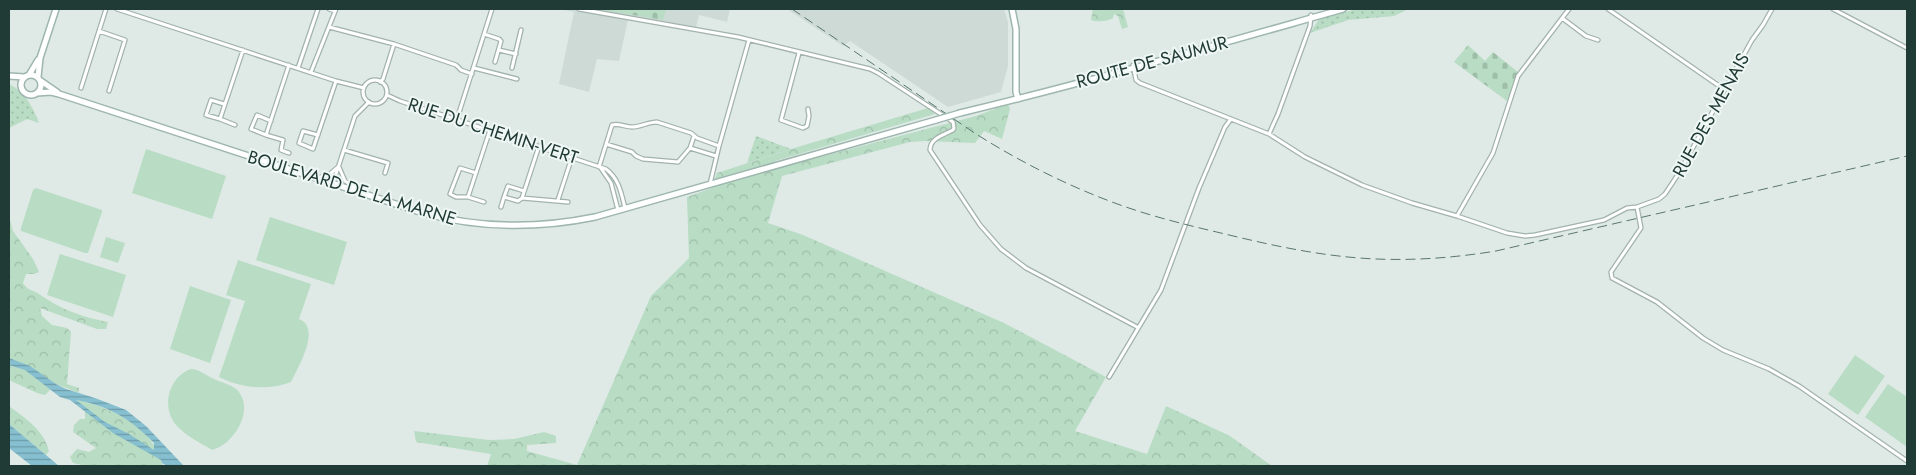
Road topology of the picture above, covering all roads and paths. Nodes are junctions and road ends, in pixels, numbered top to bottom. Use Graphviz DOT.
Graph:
graph roads {
  1 [pos="56,9"];
  2 [pos="106,9"];
  3 [pos="117,9"];
  4 [pos="318,9"];
  5 [pos="329,9"];
  6 [pos="492,9"];
  7 [pos="579,9"];
  8 [pos="1012,9"];
  9 [pos="1332,9"];
  10 [pos="1343,9"];
  11 [pos="1569,9"];
  12 [pos="1608,9"];
  13 [pos="1772,9"];
  14 [pos="1833,9"];
  15 [pos="335,10"];
  16 [pos="1312,16"];
  17 [pos="1562,18"];
  18 [pos="329,28"];
  19 [pos="521,30"];
  20 [pos="99,31"];
  21 [pos="484,34"];
  22 [pos="750,40"];
  23 [pos="1598,40"];
  24 [pos="394,44"];
  25 [pos="1907,48"];
  26 [pos="243,50"];
  27 [pos="499,50"];
  28 [pos="799,53"];
  29 [pos="516,54"];
  30 [pos="40,58"];
  31 [pos="495,62"];
  32 [pos="289,65"];
  33 [pos="1134,66"];
  34 [pos="298,68"];
  35 [pos="474,68"];
  36 [pos="512,68"];
  37 [pos="311,72"];
  38 [pos="472,74"];
  39 [pos="26,76"];
  40 [pos="9,77"];
  41 [pos="39,79"];
  42 [pos="517,79"];
  43 [pos="336,81"];
  44 [pos="380,82"];
  45 [pos="21,86"];
  46 [pos="81,88"];
  47 [pos="364,88"];
  48 [pos="1725,90"];
  49 [pos="109,91"];
  50 [pos="37,93"];
  51 [pos="59,94"];
  52 [pos="386,95"];
  53 [pos="1017,98"];
  54 [pos="369,102"];
  55 [pos="224,104"];
  56 [pos="808,109"];
  57 [pos="220,119"];
  58 [pos="457,119"];
  59 [pos="1231,119"];
  60 [pos="271,121"];
  61 [pos="235,125"];
  62 [pos="490,130"];
  63 [pos="1269,134"];
  64 [pos="266,135"];
  65 [pos="318,135"];
  66 [pos="694,136"];
  67 [pos="606,144"];
  68 [pos="539,146"];
  69 [pos="719,146"];
  70 [pos="690,148"];
  71 [pos="344,150"];
  72 [pos="289,153"];
  73 [pos="716,156"];
  74 [pos="572,158"];
  75 [pos="339,167"];
  76 [pos="599,167"];
  77 [pos="384,173"];
  78 [pos="476,173"];
  79 [pos="317,178"];
  80 [pos="333,183"];
  81 [pos="710,185"];
  82 [pos="524,191"];
  83 [pos="364,194"];
  84 [pos="468,196"];
  85 [pos="504,198"];
  86 [pos="522,198"];
  87 [pos="558,200"];
  88 [pos="484,202"];
  89 [pos="568,202"];
  90 [pos="500,207"];
  91 [pos="1637,207"];
  92 [pos="625,209"];
  93 [pos="618,210"];
  94 [pos="1457,216"];
  95 [pos="1138,327"];
  96 [pos="1109,377"];
  97 [pos="1907,461"];
  1 -- 30 [label="main road"];
  2 -- 20 [label="street"];
  3 -- 26 [label="street"];
  4 -- 34 [label="street"];
  5 -- 15 [label="street"];
  6 -- 21 [label="street"];
  7 -- 22 [label="street"];
  8 -- 53 [label="main road"];
  9 -- 16 [label="main road, ROUTE DE SAUMUR"];
  10 -- 16 [label="main road, ROUTE DE SAUMUR"];
  11 -- 17 [label="street"];
  12 -- 48 [label="street"];
  13 -- 48 [label="street, RUE DES MENAIS"];
  14 -- 25 [label="street"];
  15 -- 18 [label="street"];
  16 -- 33 [label="main road, ROUTE DE SAUMUR"];
  16 -- 63 [label="street"];
  17 -- 23 [label="street"];
  17 -- 94 [label="street"];
  18 -- 24 [label="street"];
  18 -- 37 [label="street"];
  19 -- 29 [label="street"];
  20 -- 46 [label="street"];
  20 -- 49 [label="street"];
  21 -- 27 [label="street"];
  21 -- 35 [label="street"];
  22 -- 28 [label="street"];
  22 -- 69 [label="street"];
  24 -- 38 [label="street"];
  24 -- 44 [label="street"];
  26 -- 32 [label="street"];
  26 -- 55 [label="street"];
  27 -- 29 [label="street"];
  27 -- 31 [label="street"];
  28 -- 56 [label="street"];
  28 -- 95 [label="street"];
  29 -- 36 [label="street"];
  30 -- 39 [label="main road"];
  30 -- 41 [label="main road"];
  32 -- 34 [label="street"];
  32 -- 60 [label="street"];
  33 -- 53 [label="main road, ROUTE DE SAUMUR"];
  33 -- 59 [label="street, RUE DES MENAIS"];
  34 -- 37 [label="street"];
  35 -- 38 [label="street"];
  35 -- 42 [label="street"];
  37 -- 43 [label="street"];
  38 -- 58 [label="street"];
  39 -- 40 [label="main road"];
  39 -- 41 [label="main road"];
  39 -- 45 [label="main road"];
  40 -- 45 [label="main road"];
  41 -- 50 [label="main road"];
  41 -- 51 [label="main road, BOULEVARD DE LA MARNE"];
  43 -- 47 [label="street"];
  43 -- 65 [label="street"];
  44 -- 47 [label="street"];
  44 -- 52 [label="street"];
  45 -- 50 [label="main road"];
  47 -- 54 [label="street"];
  48 -- 91 [label="street, RUE DES MENAIS"];
  50 -- 51 [label="main road, BOULEVARD DE LA MARNE"];
  51 -- 79 [label="main road, BOULEVARD DE LA MARNE"];
  52 -- 54 [label="street"];
  52 -- 58 [label="street, RUE DU CHEMIN-VERT"];
  53 -- 81 [label="main road, ROUTE DE SAUMUR, bridge"];
  54 -- 71 [label="street"];
  55 -- 57 [label="street"];
  55 -- 57 [label="street"];
  57 -- 61 [label="street"];
  58 -- 62 [label="street, RUE DU CHEMIN-VERT"];
  59 -- 63 [label="street, RUE DES MENAIS"];
  59 -- 95 [label="street"];
  60 -- 64 [label="street"];
  60 -- 64 [label="street"];
  62 -- 68 [label="street, RUE DU CHEMIN-VERT"];
  62 -- 78 [label="street"];
  63 -- 94 [label="street, RUE DES MENAIS"];
  64 -- 72 [label="street"];
  65 -- 65 [label="street"];
  66 -- 67 [label="street"];
  66 -- 69 [label="street"];
  66 -- 70 [label="street"];
  67 -- 70 [label="street"];
  67 -- 76 [label="street"];
  68 -- 74 [label="street, RUE DU CHEMIN-VERT"];
  68 -- 82 [label="street"];
  69 -- 73 [label="street"];
  70 -- 73 [label="street"];
  71 -- 75 [label="street"];
  71 -- 77 [label="street"];
  73 -- 81 [label="street"];
  74 -- 76 [label="street, RUE DU CHEMIN-VERT"];
  74 -- 87 [label="street"];
  75 -- 79 [label="street"];
  75 -- 80 [label="street"];
  75 -- 83 [label="street"];
  76 -- 92 [label="street, RUE DU CHEMIN-VERT"];
  76 -- 93 [label="street, RUE DU CHEMIN-VERT"];
  78 -- 84 [label="street"];
  78 -- 84 [label="street"];
  79 -- 80 [label="main road, BOULEVARD DE LA MARNE"];
  80 -- 83 [label="main road, BOULEVARD DE LA MARNE"];
  81 -- 92 [label="main road, BOULEVARD DE LA MARNE"];
  82 -- 85 [label="street"];
  82 -- 86 [label="street"];
  83 -- 93 [label="main road, BOULEVARD DE LA MARNE"];
  84 -- 88 [label="street"];
  85 -- 86 [label="street"];
  85 -- 90 [label="street"];
  86 -- 87 [label="street"];
  87 -- 89 [label="street"];
  91 -- 94 [label="street, RUE DES MENAIS"];
  91 -- 97 [label="street"];
  92 -- 93 [label="main road, BOULEVARD DE LA MARNE"];
  95 -- 96 [label="street"];
}
